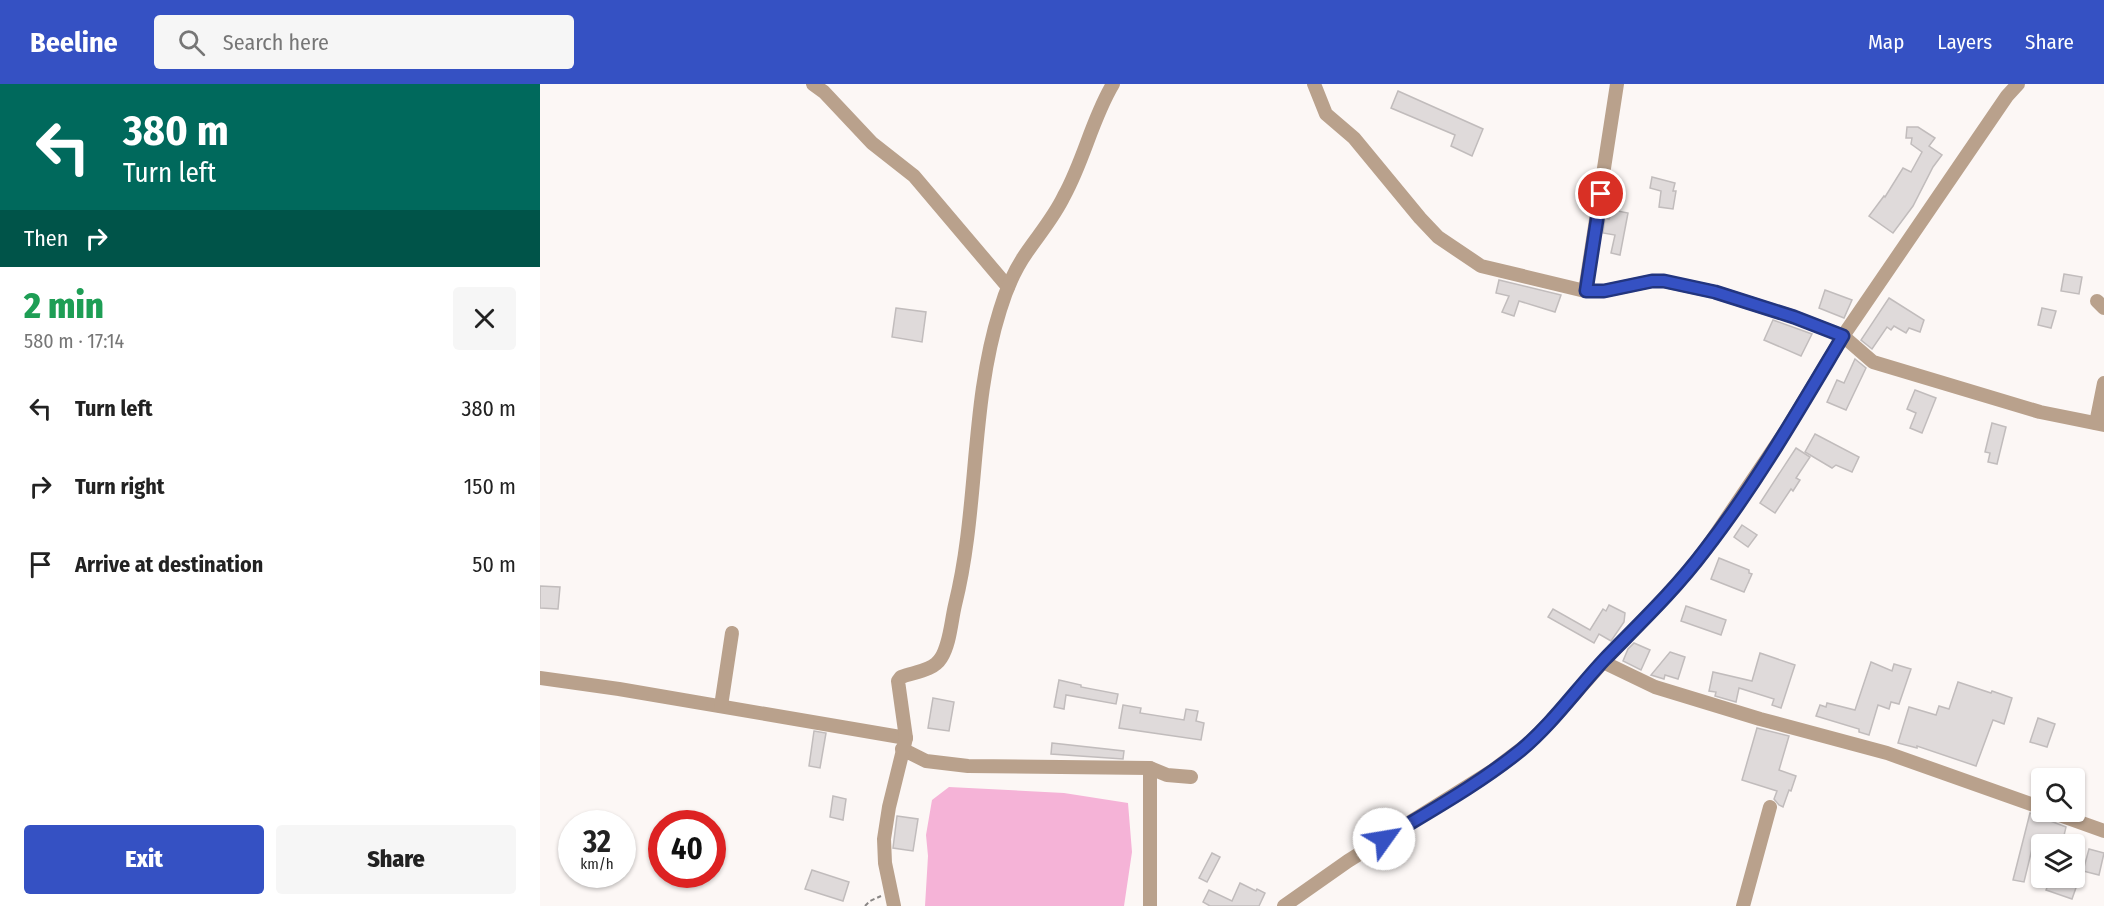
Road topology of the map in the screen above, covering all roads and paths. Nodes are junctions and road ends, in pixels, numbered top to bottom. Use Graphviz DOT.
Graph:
graph roads {
  1 [pos="813,84"];
  2 [pos="1113,84"];
  3 [pos="1314,84"];
  4 [pos="1617,84"];
  5 [pos="2018,84"];
  6 [pos="1008,287"];
  7 [pos="1586,291"];
  8 [pos="1843,336"];
  9 [pos="2104,383"];
  10 [pos="2100,424"];
  11 [pos="732,633"];
  12 [pos="1603,662"];
  13 [pos="540,678"];
  14 [pos="722,706"];
  15 [pos="904,743"];
  16 [pos="1150,768"];
  17 [pos="1191,777"];
  18 [pos="2031,804"];
  19 [pos="1770,807"];
  20 [pos="2079,822"];
  21 [pos="2104,831"];
  22 [pos="891,891"];
  23 [pos="865,906"];
  24 [pos="894,906"];
  25 [pos="1150,906"];
  26 [pos="1284,906"];
  27 [pos="1743,906"];
  1 -- 6 [label="street"];
  2 -- 6 [label="street"];
  3 -- 7 [label="street"];
  4 -- 7 [label="street"];
  5 -- 8 [label="street"];
  6 -- 15 [label="street"];
  7 -- 8 [label="street"];
  8 -- 10 [label="street"];
  8 -- 12 [label="street"];
  9 -- 10 [label="street"];
  11 -- 14 [label="street"];
  12 -- 18 [label="street"];
  12 -- 26 [label="street"];
  13 -- 14 [label="street"];
  14 -- 15 [label="street"];
  15 -- 16 [label="street"];
  15 -- 22 [label="street"];
  16 -- 17 [label="street"];
  16 -- 25 [label="street"];
  19 -- 27 [label="street"];
  20 -- 21 [label="street"];
  22 -- 23 [label="path"];
  22 -- 24 [label="street"];
}
